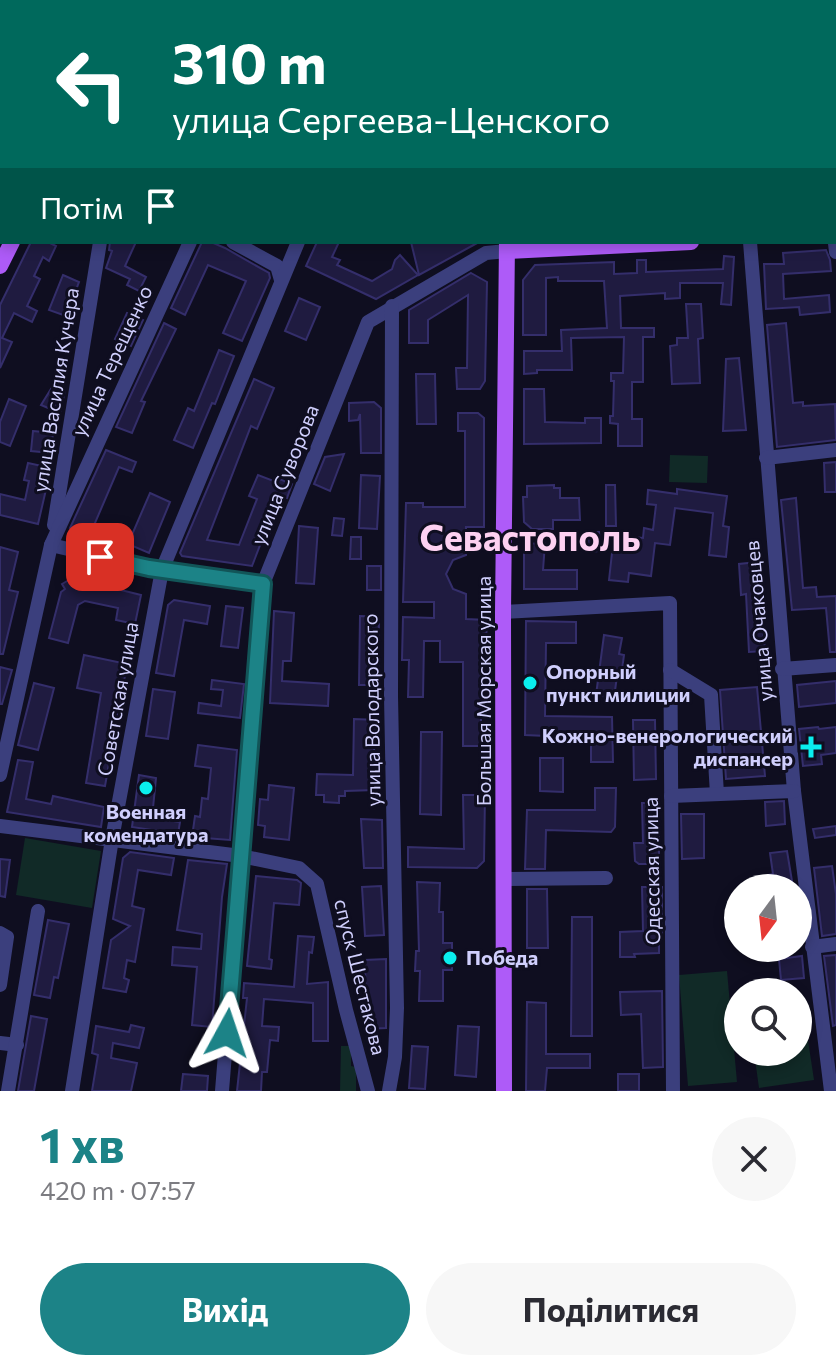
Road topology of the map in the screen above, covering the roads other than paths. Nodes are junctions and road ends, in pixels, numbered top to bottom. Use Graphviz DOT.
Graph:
graph roads {
  1 [pos="11,244"];
  2 [pos="100,244"];
  3 [pos="189,244"];
  4 [pos="237,244"];
  5 [pos="297,244"];
  6 [pos="599,244"];
  7 [pos="750,244"];
  8 [pos="507,246"];
  9 [pos="0,266"];
  10 [pos="281,280"];
  11 [pos="392,306"];
  12 [pos="836,450"];
  13 [pos="766,458"];
  14 [pos="51,545"];
  15 [pos="162,570"];
  16 [pos="263,584"];
  17 [pos="503,612"];
  18 [pos="836,665"];
  19 [pos="782,669"];
  20 [pos="670,670"];
  21 [pos="0,775"];
  22 [pos="794,791"];
  23 [pos="717,794"];
  24 [pos="671,796"];
  25 [pos="0,826"];
  26 [pos="112,839"];
  27 [pos="241,856"];
  28 [pos="804,874"];
  29 [pos="606,878"];
  30 [pos="504,879"];
  31 [pos="38,911"];
  32 [pos="0,933"];
  33 [pos="836,944"];
  34 [pos="812,947"];
  35 [pos="0,985"];
  36 [pos="0,1043"];
  37 [pos="17,1045"];
  38 [pos="832,1090"];
  39 [pos="8,1091"];
  40 [pos="72,1091"];
  41 [pos="222,1091"];
  42 [pos="368,1091"];
  43 [pos="389,1091"];
  44 [pos="504,1091"];
  45 [pos="673,1091"];
  1 -- 9 [label="main road"];
  2 -- 14 [label="street, улица Василия Кучера"];
  3 -- 14 [label="street, улица Терещенко"];
  4 -- 10 [label="street"];
  5 -- 10 [label="street, Советская улица"];
  6 -- 8 [label="main road"];
  7 -- 13 [label="street, улица Очаковцев"];
  8 -- 11 [label="street, улица Суворова"];
  8 -- 17 [label="main road, Большая Морская улица"];
  10 -- 15 [label="street, Советская улица"];
  11 -- 16 [label="street, улица Суворова"];
  11 -- 43 [label="street, улица Володарского"];
  12 -- 13 [label="street"];
  13 -- 19 [label="street, улица Очаковцев"];
  14 -- 15 [label="street"];
  14 -- 21 [label="street, улица Терещенко"];
  15 -- 16 [label="street"];
  15 -- 26 [label="street, Советская улица"];
  16 -- 27 [label="street, улица Суворова"];
  17 -- 20 [label="street, Одесская улица"];
  17 -- 30 [label="main road, Большая Морская улица"];
  18 -- 19 [label="street"];
  19 -- 22 [label="street, улица Очаковцев"];
  20 -- 23 [label="street"];
  20 -- 24 [label="street, Одесская улица"];
  22 -- 23 [label="street"];
  22 -- 28 [label="street, улица Очаковцев"];
  23 -- 24 [label="street"];
  24 -- 45 [label="street, Одесская улица"];
  25 -- 26 [label="street"];
  26 -- 27 [label="street"];
  26 -- 40 [label="street, Советская улица"];
  27 -- 41 [label="street, улица Суворова"];
  27 -- 42 [label="street, спуск Шестакова"];
  29 -- 30 [label="street"];
  30 -- 44 [label="main road, Большая Морская улица"];
  31 -- 37 [label="street"];
  32 -- 35 [label="street"];
  33 -- 34 [label="street"];
  34 -- 38 [label="street, улица Очаковцев"];
  36 -- 37 [label="street"];
  37 -- 39 [label="street"];
}
